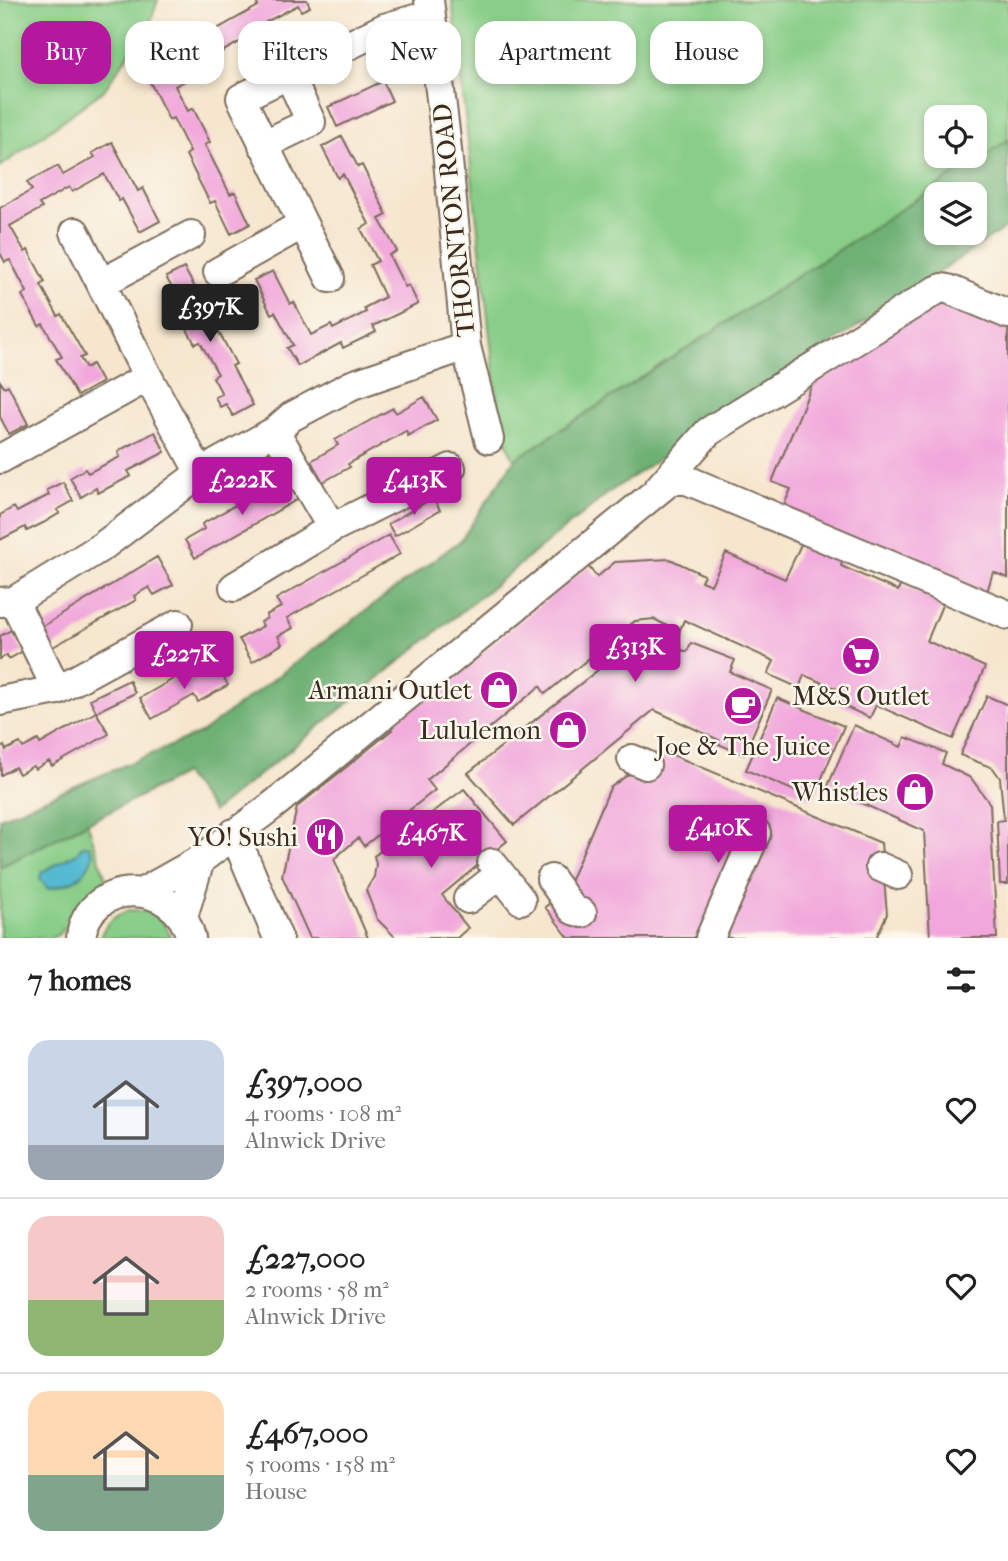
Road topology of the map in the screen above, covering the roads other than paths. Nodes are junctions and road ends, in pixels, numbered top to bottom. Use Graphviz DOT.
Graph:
graph roads {
  1 [pos="429,7"];
  2 [pos="352,44"];
  3 [pos="270,84"];
  4 [pos="293,84"];
  5 [pos="263,145"];
  6 [pos="303,224"];
  7 [pos="75,232"];
  8 [pos="191,234"];
  9 [pos="218,272"];
  10 [pos="330,278"];
  11 [pos="102,283"];
  12 [pos="1008,314"];
  13 [pos="466,346"];
  14 [pos="148,377"];
  15 [pos="275,432"];
  16 [pos="489,439"];
  17 [pos="0,459"];
  18 [pos="450,468"];
  19 [pos="200,473"];
  20 [pos="658,489"];
  21 [pos="332,528"];
  22 [pos="234,587"];
  23 [pos="7,601"];
  24 [pos="1008,615"];
  25 [pos="178,624"];
  26 [pos="57,690"];
  27 [pos="0,701"];
  28 [pos="234,833"];
  29 [pos="755,833"];
  30 [pos="200,860"];
  31 [pos="551,879"];
  32 [pos="143,892"];
  33 [pos="468,899"];
  34 [pos="521,900"];
  35 [pos="582,913"];
  36 [pos="187,928"];
  37 [pos="80,936"];
  38 [pos="278,938"];
  39 [pos="710,938"];
  1 -- 2 [label="street"];
  1 -- 13 [label="street, THORNTON ROAD"];
  3 -- 5 [label="street"];
  4 -- 5 [label="street"];
  5 -- 6 [label="street"];
  6 -- 9 [label="street"];
  6 -- 10 [label="street"];
  7 -- 11 [label="street"];
  8 -- 11 [label="street"];
  11 -- 14 [label="street"];
  12 -- 20 [label="street"];
  13 -- 15 [label="street"];
  13 -- 16 [label="street, THORNTON ROAD"];
  14 -- 17 [label="street"];
  14 -- 19 [label="street"];
  15 -- 19 [label="street"];
  15 -- 21 [label="street"];
  18 -- 21 [label="street"];
  19 -- 23 [label="street"];
  20 -- 24 [label="street"];
  20 -- 28 [label="street"];
  21 -- 22 [label="street"];
  23 -- 26 [label="street"];
  25 -- 26 [label="street"];
  26 -- 27 [label="street"];
  28 -- 30 [label="street"];
  28 -- 38 [label="street"];
  29 -- 39 [label="street"];
  30 -- 32 [label="street"];
  30 -- 36 [label="street"];
  31 -- 35 [label="street"];
  32 -- 36 [label="street"];
  32 -- 37 [label="street"];
  33 -- 34 [label="street"];
}
